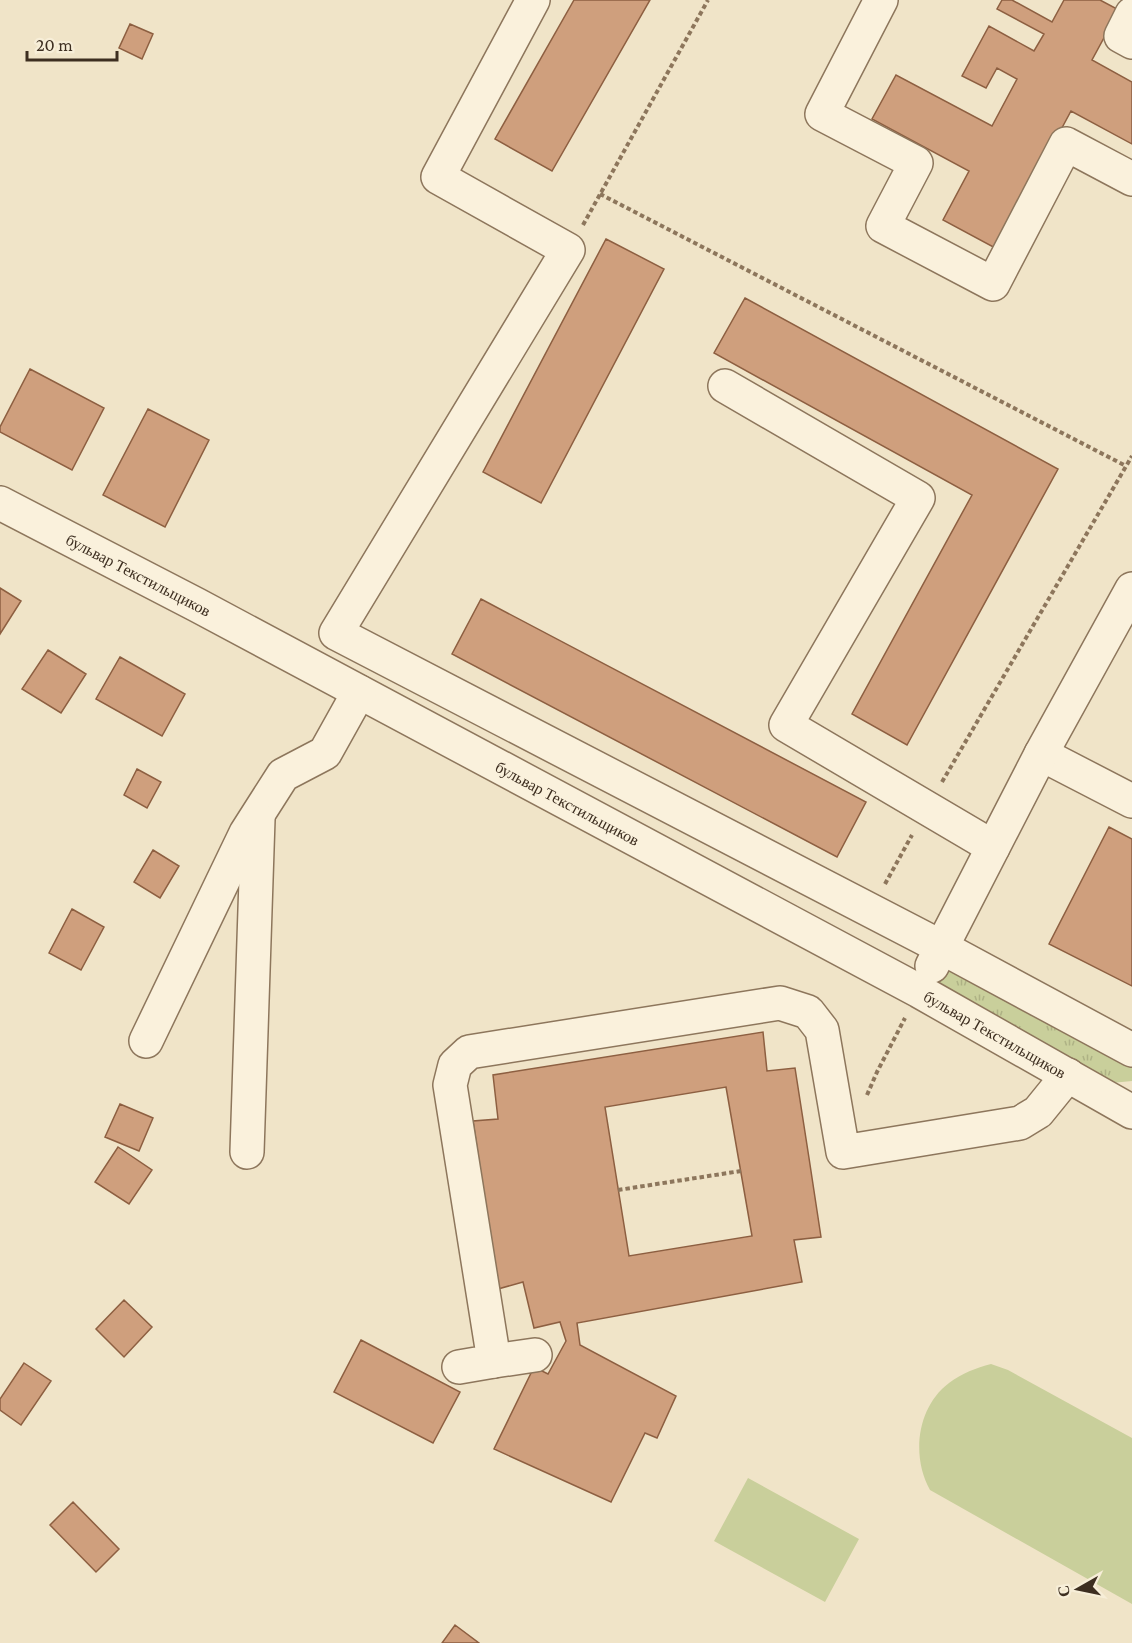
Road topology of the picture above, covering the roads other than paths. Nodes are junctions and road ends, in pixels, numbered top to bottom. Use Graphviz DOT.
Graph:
graph roads {
  1 [pos="533,0"];
  2 [pos="881,0"];
  3 [pos="1132,14"];
  4 [pos="1132,42"];
  5 [pos="1132,178"];
  6 [pos="725,386"];
  7 [pos="0,503"];
  8 [pos="1132,589"];
  9 [pos="359,692"];
  10 [pos="1041,754"];
  11 [pos="1132,801"];
  12 [pos="258,814"];
  13 [pos="993,847"];
  14 [pos="941,947"];
  15 [pos="919,991"];
  16 [pos="146,1041"];
  17 [pos="1132,1050"];
  18 [pos="1068,1075"];
  19 [pos="1132,1089"];
  20 [pos="1098,1092"];
  21 [pos="1132,1112"];
  22 [pos="247,1152"];
  23 [pos="534,1355"];
  24 [pos="494,1361"];
  25 [pos="459,1367"];
  1 -- 14 [label="street"];
  2 -- 5 [label="street"];
  3 -- 4 [label="street"];
  6 -- 13 [label="street"];
  7 -- 9 [label="street, бульвар Текстильщиков"];
  8 -- 10 [label="street"];
  9 -- 12 [label="street"];
  9 -- 15 [label="street, бульвар Текстильщиков"];
  10 -- 11 [label="street"];
  10 -- 13 [label="street"];
  12 -- 16 [label="street"];
  12 -- 22 [label="street"];
  13 -- 14 [label="street"];
  14 -- 15 [label="street"];
  14 -- 17 [label="street"];
  15 -- 18 [label="street, бульвар Текстильщиков"];
  18 -- 20 [label="street, бульвар Текстильщиков"];
  18 -- 24 [label="street"];
  19 -- 20 [label="street"];
  20 -- 21 [label="street, бульвар Текстильщиков"];
  23 -- 24 [label="street"];
  24 -- 25 [label="street"];
}
